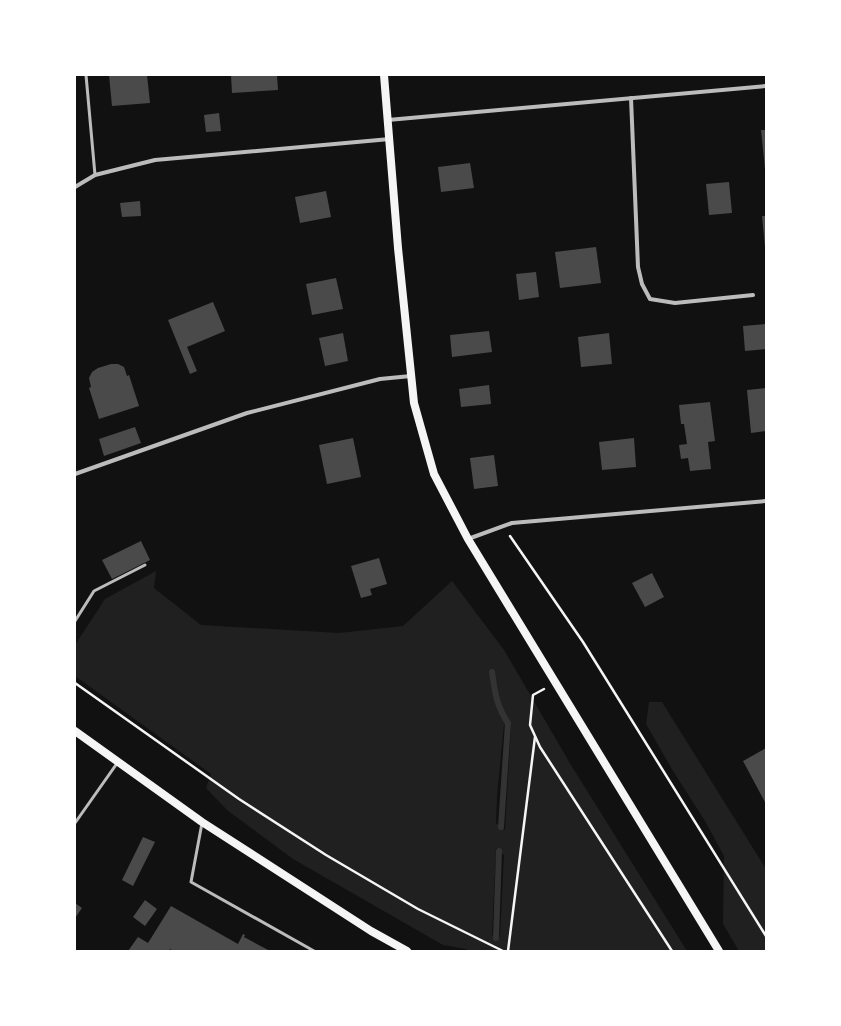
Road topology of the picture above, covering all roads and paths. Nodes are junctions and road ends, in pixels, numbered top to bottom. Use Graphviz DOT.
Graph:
graph roads {
  1 [pos="86,75"];
  2 [pos="384,75"];
  3 [pos="766,86"];
  4 [pos="631,98"];
  5 [pos="388,120"];
  6 [pos="390,140"];
  7 [pos="95,175"];
  8 [pos="75,187"];
  9 [pos="753,295"];
  10 [pos="411,376"];
  11 [pos="75,474"];
  12 [pos="766,501"];
  13 [pos="503,526"];
  14 [pos="468,539"];
  15 [pos="145,565"];
  16 [pos="75,621"];
  17 [pos="555,682"];
  18 [pos="75,683"];
  19 [pos="75,731"];
  20 [pos="536,737"];
  21 [pos="118,762"];
  22 [pos="202,822"];
  23 [pos="75,823"];
  24 [pos="766,936"];
  25 [pos="314,951"];
  26 [pos="407,951"];
  27 [pos="503,951"];
  28 [pos="508,951"];
  29 [pos="672,951"];
  30 [pos="719,951"];
  1 -- 7 [label="lane"];
  2 -- 5 [label="main road"];
  3 -- 4 [label="street"];
  4 -- 5 [label="street"];
  4 -- 9 [label="street"];
  5 -- 6 [label="main road"];
  6 -- 7 [label="street"];
  6 -- 10 [label="main road"];
  7 -- 8 [label="street"];
  10 -- 11 [label="street"];
  10 -- 14 [label="main road"];
  12 -- 13 [label="street"];
  13 -- 14 [label="street"];
  13 -- 24 [label="path"];
  14 -- 17 [label="main road"];
  15 -- 16 [label="lane"];
  17 -- 20 [label="path"];
  17 -- 30 [label="main road"];
  18 -- 27 [label="path"];
  19 -- 21 [label="main road"];
  20 -- 28 [label="path"];
  20 -- 29 [label="path"];
  21 -- 22 [label="main road"];
  21 -- 23 [label="lane"];
  22 -- 25 [label="lane"];
  22 -- 26 [label="main road"];
}
